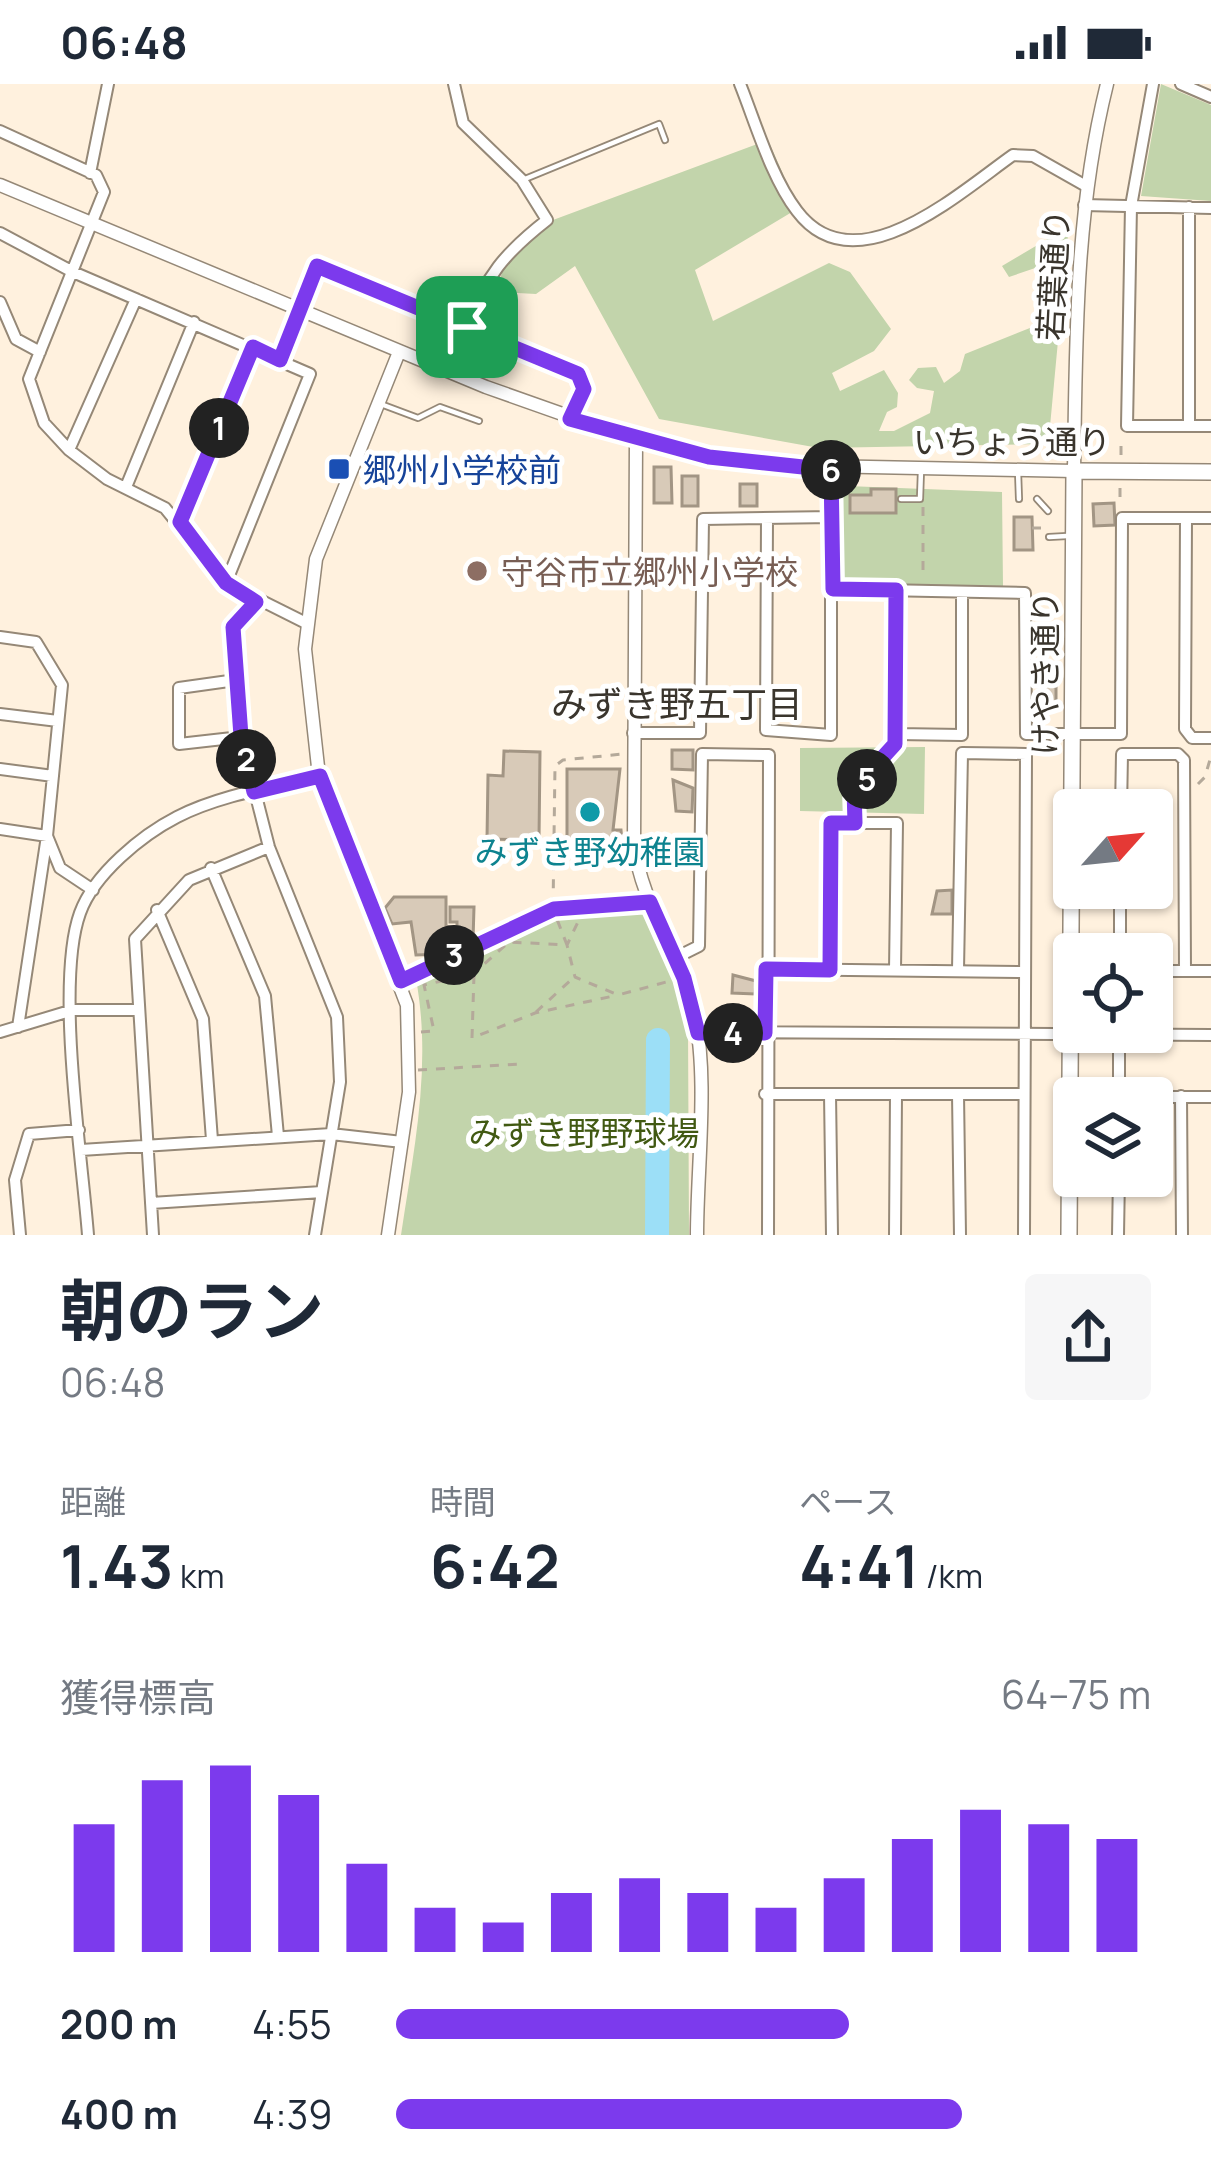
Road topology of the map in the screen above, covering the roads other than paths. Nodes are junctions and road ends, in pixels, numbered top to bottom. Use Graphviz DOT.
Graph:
graph roads {
  1 [pos="107,84"];
  2 [pos="454,84"];
  3 [pos="740,84"];
  4 [pos="1106,84"];
  5 [pos="1153,84"];
  6 [pos="1181,84"];
  7 [pos="1206,91"];
  8 [pos="0,130"];
  9 [pos="665,140"];
  10 [pos="90,173"];
  11 [pos="522,180"];
  12 [pos="0,185"];
  13 [pos="1086,186"];
  14 [pos="1084,205"];
  15 [pos="1131,206"];
  16 [pos="1189,208"];
  17 [pos="1211,208"];
  18 [pos="93,224"];
  19 [pos="0,232"];
  20 [pos="73,272"];
  21 [pos="136,298"];
  22 [pos="0,302"];
  23 [pos="299,310"];
  24 [pos="194,322"];
  25 [pos="467,327"];
  26 [pos="253,347"];
  27 [pos="40,352"];
  28 [pos="399,352"];
  29 [pos="280,360"];
  30 [pos="377,403"];
  31 [pos="570,419"];
  32 [pos="479,421"];
  33 [pos="1189,426"];
  34 [pos="1211,426"];
  35 [pos="636,440"];
  36 [pos="69,450"];
  37 [pos="831,470"];
  38 [pos="921,470"];
  39 [pos="1018,471"];
  40 [pos="1074,471"];
  41 [pos="1211,472"];
  42 [pos="126,487"];
  43 [pos="901,499"];
  44 [pos="1018,499"];
  45 [pos="1037,499"];
  46 [pos="1048,512"];
  47 [pos="832,517"];
  48 [pos="767,518"];
  49 [pos="1186,518"];
  50 [pos="1211,518"];
  51 [pos="180,522"];
  52 [pos="1074,536"];
  53 [pos="1048,537"];
  54 [pos="226,583"];
  55 [pos="833,589"];
  56 [pos="896,590"];
  57 [pos="962,592"];
  58 [pos="256,602"];
  59 [pos="306,623"];
  60 [pos="0,637"];
  61 [pos="236,680"];
  62 [pos="0,714"];
  63 [pos="58,721"];
  64 [pos="633,733"];
  65 [pos="1073,735"];
  66 [pos="241,736"];
  67 [pos="1209,742"];
  68 [pos="0,769"];
  69 [pos="53,776"];
  70 [pos="320,776"];
  71 [pos="1121,789"];
  72 [pos="254,792"];
  73 [pos="0,829"];
  74 [pos="47,836"];
  75 [pos="269,847"];
  76 [pos="211,868"];
  77 [pos="93,890"];
  78 [pos="157,910"];
  79 [pos="1072,933"];
  80 [pos="675,958"];
  81 [pos="766,969"];
  82 [pos="830,970"];
  83 [pos="895,970"];
  84 [pos="958,970"];
  85 [pos="1173,971"];
  86 [pos="1184,971"];
  87 [pos="1211,971"];
  88 [pos="1024,972"];
  89 [pos="73,1010"];
  90 [pos="136,1010"];
  91 [pos="18,1027"];
  92 [pos="0,1032"];
  93 [pos="698,1033"];
  94 [pos="765,1033"];
  95 [pos="1024,1034"];
  96 [pos="1053,1034"];
  97 [pos="1173,1034"];
  98 [pos="1211,1035"];
  99 [pos="1071,1053"];
  100 [pos="765,1094"];
  101 [pos="830,1094"];
  102 [pos="896,1094"];
  103 [pos="958,1094"];
  104 [pos="1024,1094"];
  105 [pos="1173,1096"];
  106 [pos="1181,1096"];
  107 [pos="1211,1097"];
  108 [pos="79,1130"];
  109 [pos="331,1134"];
  110 [pos="278,1136"];
  111 [pos="212,1140"];
  112 [pos="403,1142"];
  113 [pos="147,1145"];
  114 [pos="82,1150"];
  115 [pos="322,1192"];
  116 [pos="1119,1197"];
  117 [pos="151,1204"];
  118 [pos="20,1235"];
  119 [pos="88,1235"];
  120 [pos="154,1235"];
  121 [pos="315,1235"];
  122 [pos="388,1235"];
  123 [pos="697,1235"];
  124 [pos="768,1235"];
  125 [pos="832,1235"];
  126 [pos="895,1235"];
  127 [pos="960,1235"];
  128 [pos="1024,1235"];
  129 [pos="1070,1235"];
  130 [pos="1118,1235"];
  131 [pos="1182,1235"];
  1 -- 10 [label="street"];
  2 -- 11 [label="street"];
  3 -- 13 [label="street"];
  4 -- 13 [label="street, 若葉通り"];
  5 -- 15 [label="street"];
  6 -- 7 [label="street"];
  8 -- 10 [label="street"];
  9 -- 11 [label="lane"];
  10 -- 18 [label="street"];
  11 -- 25 [label="street"];
  12 -- 18 [label="street, いちょう通り"];
  13 -- 14 [label="street, 若葉通り"];
  14 -- 15 [label="street"];
  14 -- 40 [label="street, 若葉通り"];
  15 -- 16 [label="street"];
  15 -- 33 [label="street"];
  16 -- 17 [label="street"];
  16 -- 33 [label="street"];
  18 -- 20 [label="street"];
  18 -- 23 [label="street, いちょう通り"];
  19 -- 20 [label="street"];
  20 -- 21 [label="street"];
  20 -- 27 [label="street"];
  21 -- 24 [label="street"];
  21 -- 36 [label="street"];
  22 -- 27 [label="street"];
  23 -- 25 [label="street"];
  23 -- 28 [label="street, いちょう通り"];
  23 -- 29 [label="street"];
  24 -- 26 [label="street"];
  24 -- 42 [label="street"];
  25 -- 31 [label="street"];
  26 -- 29 [label="street"];
  26 -- 51 [label="street"];
  27 -- 36 [label="street"];
  28 -- 30 [label="street"];
  28 -- 31 [label="street, いちょう通り"];
  29 -- 54 [label="street"];
  30 -- 32 [label="lane"];
  30 -- 59 [label="street"];
  31 -- 35 [label="street, いちょう通り"];
  33 -- 34 [label="street"];
  35 -- 37 [label="street, いちょう通り"];
  35 -- 64 [label="street"];
  36 -- 42 [label="street"];
  37 -- 38 [label="street, いちょう通り"];
  37 -- 47 [label="street"];
  38 -- 39 [label="street, いちょう通り"];
  38 -- 43 [label="lane"];
  39 -- 40 [label="street, いちょう通り"];
  39 -- 44 [label="lane"];
  40 -- 41 [label="main road, いちょう通り"];
  40 -- 52 [label="main road, けやき通り"];
  42 -- 51 [label="street"];
  45 -- 46 [label="lane"];
  47 -- 48 [label="street"];
  47 -- 55 [label="street"];
  48 -- 55 [label="street"];
  48 -- 64 [label="street"];
  49 -- 50 [label="street"];
  49 -- 65 [label="street"];
  49 -- 67 [label="street"];
  51 -- 54 [label="street"];
  52 -- 53 [label="lane"];
  52 -- 65 [label="main road, けやき通り"];
  54 -- 58 [label="street"];
  55 -- 56 [label="street"];
  56 -- 57 [label="street"];
  56 -- 57 [label="street"];
  57 -- 65 [label="street"];
  58 -- 59 [label="street"];
  58 -- 61 [label="street"];
  59 -- 70 [label="street"];
  60 -- 63 [label="street"];
  61 -- 66 [label="street"];
  61 -- 66 [label="street"];
  62 -- 63 [label="street"];
  63 -- 69 [label="street"];
  64 -- 80 [label="street"];
  65 -- 79 [label="main road, けやき通り"];
  66 -- 72 [label="street"];
  68 -- 69 [label="street"];
  69 -- 74 [label="street"];
  70 -- 72 [label="street"];
  70 -- 112 [label="street"];
  71 -- 86 [label="street"];
  72 -- 75 [label="street"];
  72 -- 77 [label="street"];
  73 -- 74 [label="street"];
  74 -- 77 [label="street"];
  74 -- 91 [label="street"];
  75 -- 76 [label="street"];
  75 -- 109 [label="street"];
  76 -- 78 [label="street"];
  76 -- 110 [label="street"];
  77 -- 89 [label="street"];
  78 -- 90 [label="street"];
  78 -- 111 [label="street"];
  80 -- 81 [label="street"];
  80 -- 93 [label="street"];
  81 -- 82 [label="street"];
  81 -- 94 [label="street"];
  82 -- 83 [label="street"];
  82 -- 83 [label="street"];
  83 -- 84 [label="street"];
  84 -- 88 [label="street"];
  84 -- 88 [label="street"];
  85 -- 86 [label="street"];
  86 -- 87 [label="street"];
  88 -- 95 [label="street"];
  89 -- 90 [label="street"];
  89 -- 91 [label="street"];
  89 -- 108 [label="street"];
  90 -- 113 [label="street"];
  91 -- 92 [label="street"];
  93 -- 94 [label="street"];
  93 -- 123 [label="street"];
  94 -- 95 [label="street"];
  94 -- 100 [label="street"];
  95 -- 96 [label="street"];
  95 -- 104 [label="street"];
  97 -- 98 [label="street"];
  99 -- 129 [label="main road, けやき通り"];
  100 -- 101 [label="street"];
  100 -- 124 [label="street"];
  101 -- 102 [label="street"];
  101 -- 125 [label="street"];
  102 -- 103 [label="street"];
  102 -- 126 [label="street"];
  103 -- 104 [label="street"];
  103 -- 127 [label="street"];
  104 -- 128 [label="street"];
  105 -- 106 [label="street"];
  106 -- 107 [label="street"];
  106 -- 131 [label="street"];
  108 -- 114 [label="street"];
  108 -- 118 [label="street"];
  109 -- 110 [label="street"];
  109 -- 112 [label="street"];
  109 -- 115 [label="street"];
  110 -- 111 [label="street"];
  111 -- 113 [label="street"];
  112 -- 122 [label="street"];
  113 -- 114 [label="street"];
  113 -- 117 [label="street"];
  114 -- 119 [label="street"];
  115 -- 117 [label="street"];
  115 -- 121 [label="street"];
  116 -- 130 [label="street"];
  117 -- 120 [label="street"];
}
